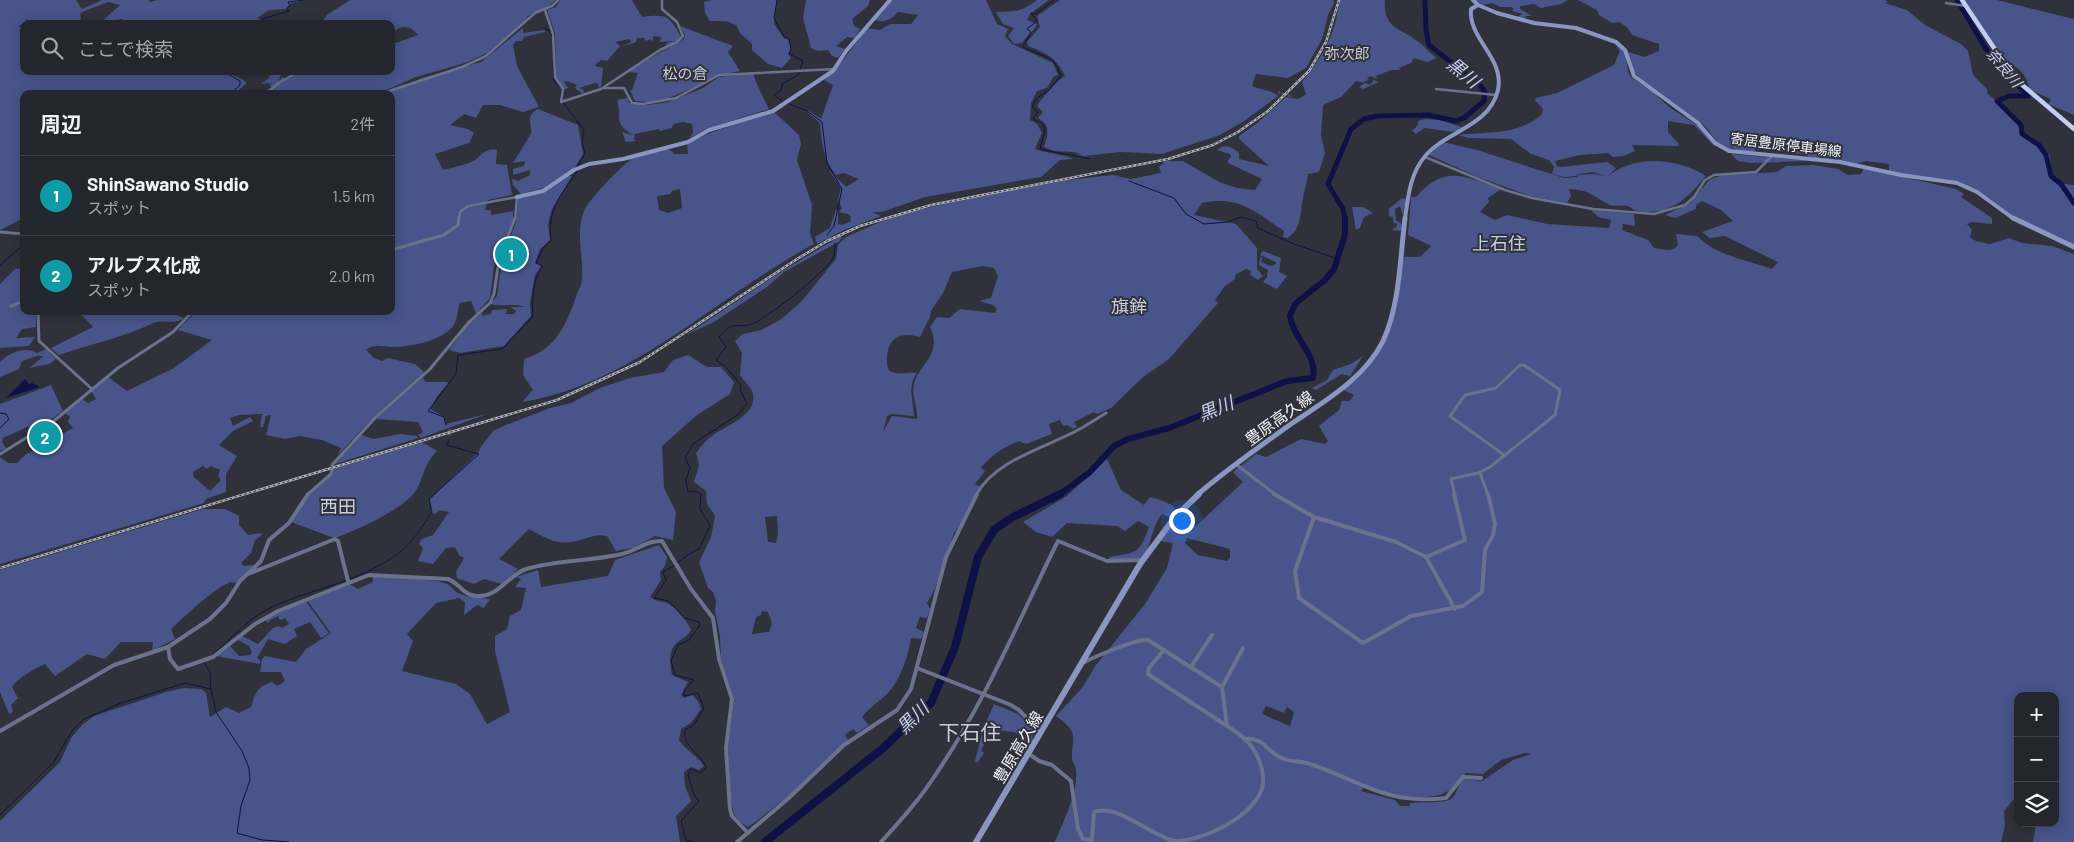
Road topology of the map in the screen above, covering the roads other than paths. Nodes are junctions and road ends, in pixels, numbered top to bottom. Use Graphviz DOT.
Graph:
graph roads {
  1 [pos="558,0"];
  2 [pos="662,0"];
  3 [pos="890,0"];
  4 [pos="1474,0"];
  5 [pos="1953,0"];
  6 [pos="1946,3"];
  7 [pos="1963,4"];
  8 [pos="1478,5"];
  9 [pos="1956,5"];
  10 [pos="545,10"];
  11 [pos="835,69"];
  12 [pos="293,75"];
  13 [pos="603,88"];
  14 [pos="1436,89"];
  15 [pos="270,90"];
  16 [pos="389,90"];
  17 [pos="1497,95"];
  18 [pos="2074,129"];
  19 [pos="1772,155"];
  20 [pos="1425,157"];
  21 [pos="517,197"];
  22 [pos="0,232"];
  23 [pos="20,234"];
  24 [pos="2074,247"];
  25 [pos="395,249"];
  26 [pos="20,303"];
  27 [pos="11,306"];
  28 [pos="38,315"];
  29 [pos="189,315"];
  30 [pos="92,389"];
  31 [pos="1106,413"];
  32 [pos="0,454"];
  33 [pos="1504,455"];
  34 [pos="1237,465"];
  35 [pos="1480,473"];
  36 [pos="1314,517"];
  37 [pos="1426,557"];
  38 [pos="1144,560"];
  39 [pos="247,574"];
  40 [pos="348,581"];
  41 [pos="1455,609"];
  42 [pos="1212,635"];
  43 [pos="168,646"];
  44 [pos="1243,648"];
  45 [pos="1164,650"];
  46 [pos="1083,663"];
  47 [pos="1191,667"];
  48 [pos="917,668"];
  49 [pos="1222,687"];
  50 [pos="983,694"];
  51 [pos="1227,727"];
  52 [pos="0,731"];
  53 [pos="1041,734"];
  54 [pos="1245,739"];
  55 [pos="1029,754"];
  56 [pos="1481,778"];
  57 [pos="748,833"];
  58 [pos="737,842"];
  59 [pos="881,842"];
  60 [pos="976,842"];
  61 [pos="1185,842"];
  1 -- 10 [label="street"];
  2 -- 13 [label="street"];
  3 -- 11 [label="main road"];
  4 -- 8 [label="main road"];
  5 -- 9 [label="street"];
  6 -- 9 [label="street"];
  7 -- 9 [label="street"];
  7 -- 18 [label="highway"];
  8 -- 17 [label="main road"];
  8 -- 19 [label="main road, 寄居豊原停車場線"];
  10 -- 13 [label="street"];
  10 -- 16 [label="street"];
  11 -- 13 [label="street"];
  11 -- 21 [label="main road"];
  12 -- 15 [label="street"];
  14 -- 17 [label="street"];
  17 -- 20 [label="main road, 豊原高久線"];
  19 -- 20 [label="street"];
  19 -- 24 [label="main road, 寄居豊原停車場線"];
  20 -- 34 [label="main road, 豊原高久線"];
  21 -- 25 [label="street"];
  21 -- 39 [label="street"];
  22 -- 23 [label="street"];
  26 -- 27 [label="street"];
  28 -- 30 [label="street"];
  29 -- 30 [label="street"];
  30 -- 32 [label="street"];
  31 -- 48 [label="street"];
  33 -- 33 [label="street"];
  33 -- 35 [label="street"];
  34 -- 36 [label="street"];
  34 -- 38 [label="main road, 豊原高久線"];
  35 -- 37 [label="street"];
  35 -- 41 [label="street"];
  36 -- 37 [label="street"];
  36 -- 41 [label="street"];
  37 -- 41 [label="street"];
  38 -- 46 [label="main road, 豊原高久線"];
  38 -- 50 [label="street"];
  39 -- 40 [label="street"];
  39 -- 43 [label="street"];
  40 -- 43 [label="street"];
  40 -- 57 [label="street"];
  42 -- 47 [label="street"];
  43 -- 52 [label="street"];
  44 -- 49 [label="street"];
  45 -- 46 [label="street"];
  45 -- 47 [label="street"];
  45 -- 51 [label="street"];
  46 -- 53 [label="main road, 豊原高久線"];
  47 -- 49 [label="street"];
  48 -- 50 [label="street"];
  48 -- 57 [label="street"];
  49 -- 51 [label="street"];
  50 -- 53 [label="street"];
  50 -- 59 [label="street"];
  51 -- 54 [label="street"];
  53 -- 55 [label="main road, 豊原高久線"];
  54 -- 56 [label="street"];
  54 -- 61 [label="street"];
  55 -- 60 [label="main road, 豊原高久線"];
  55 -- 61 [label="street"];
  57 -- 58 [label="street"];
}
